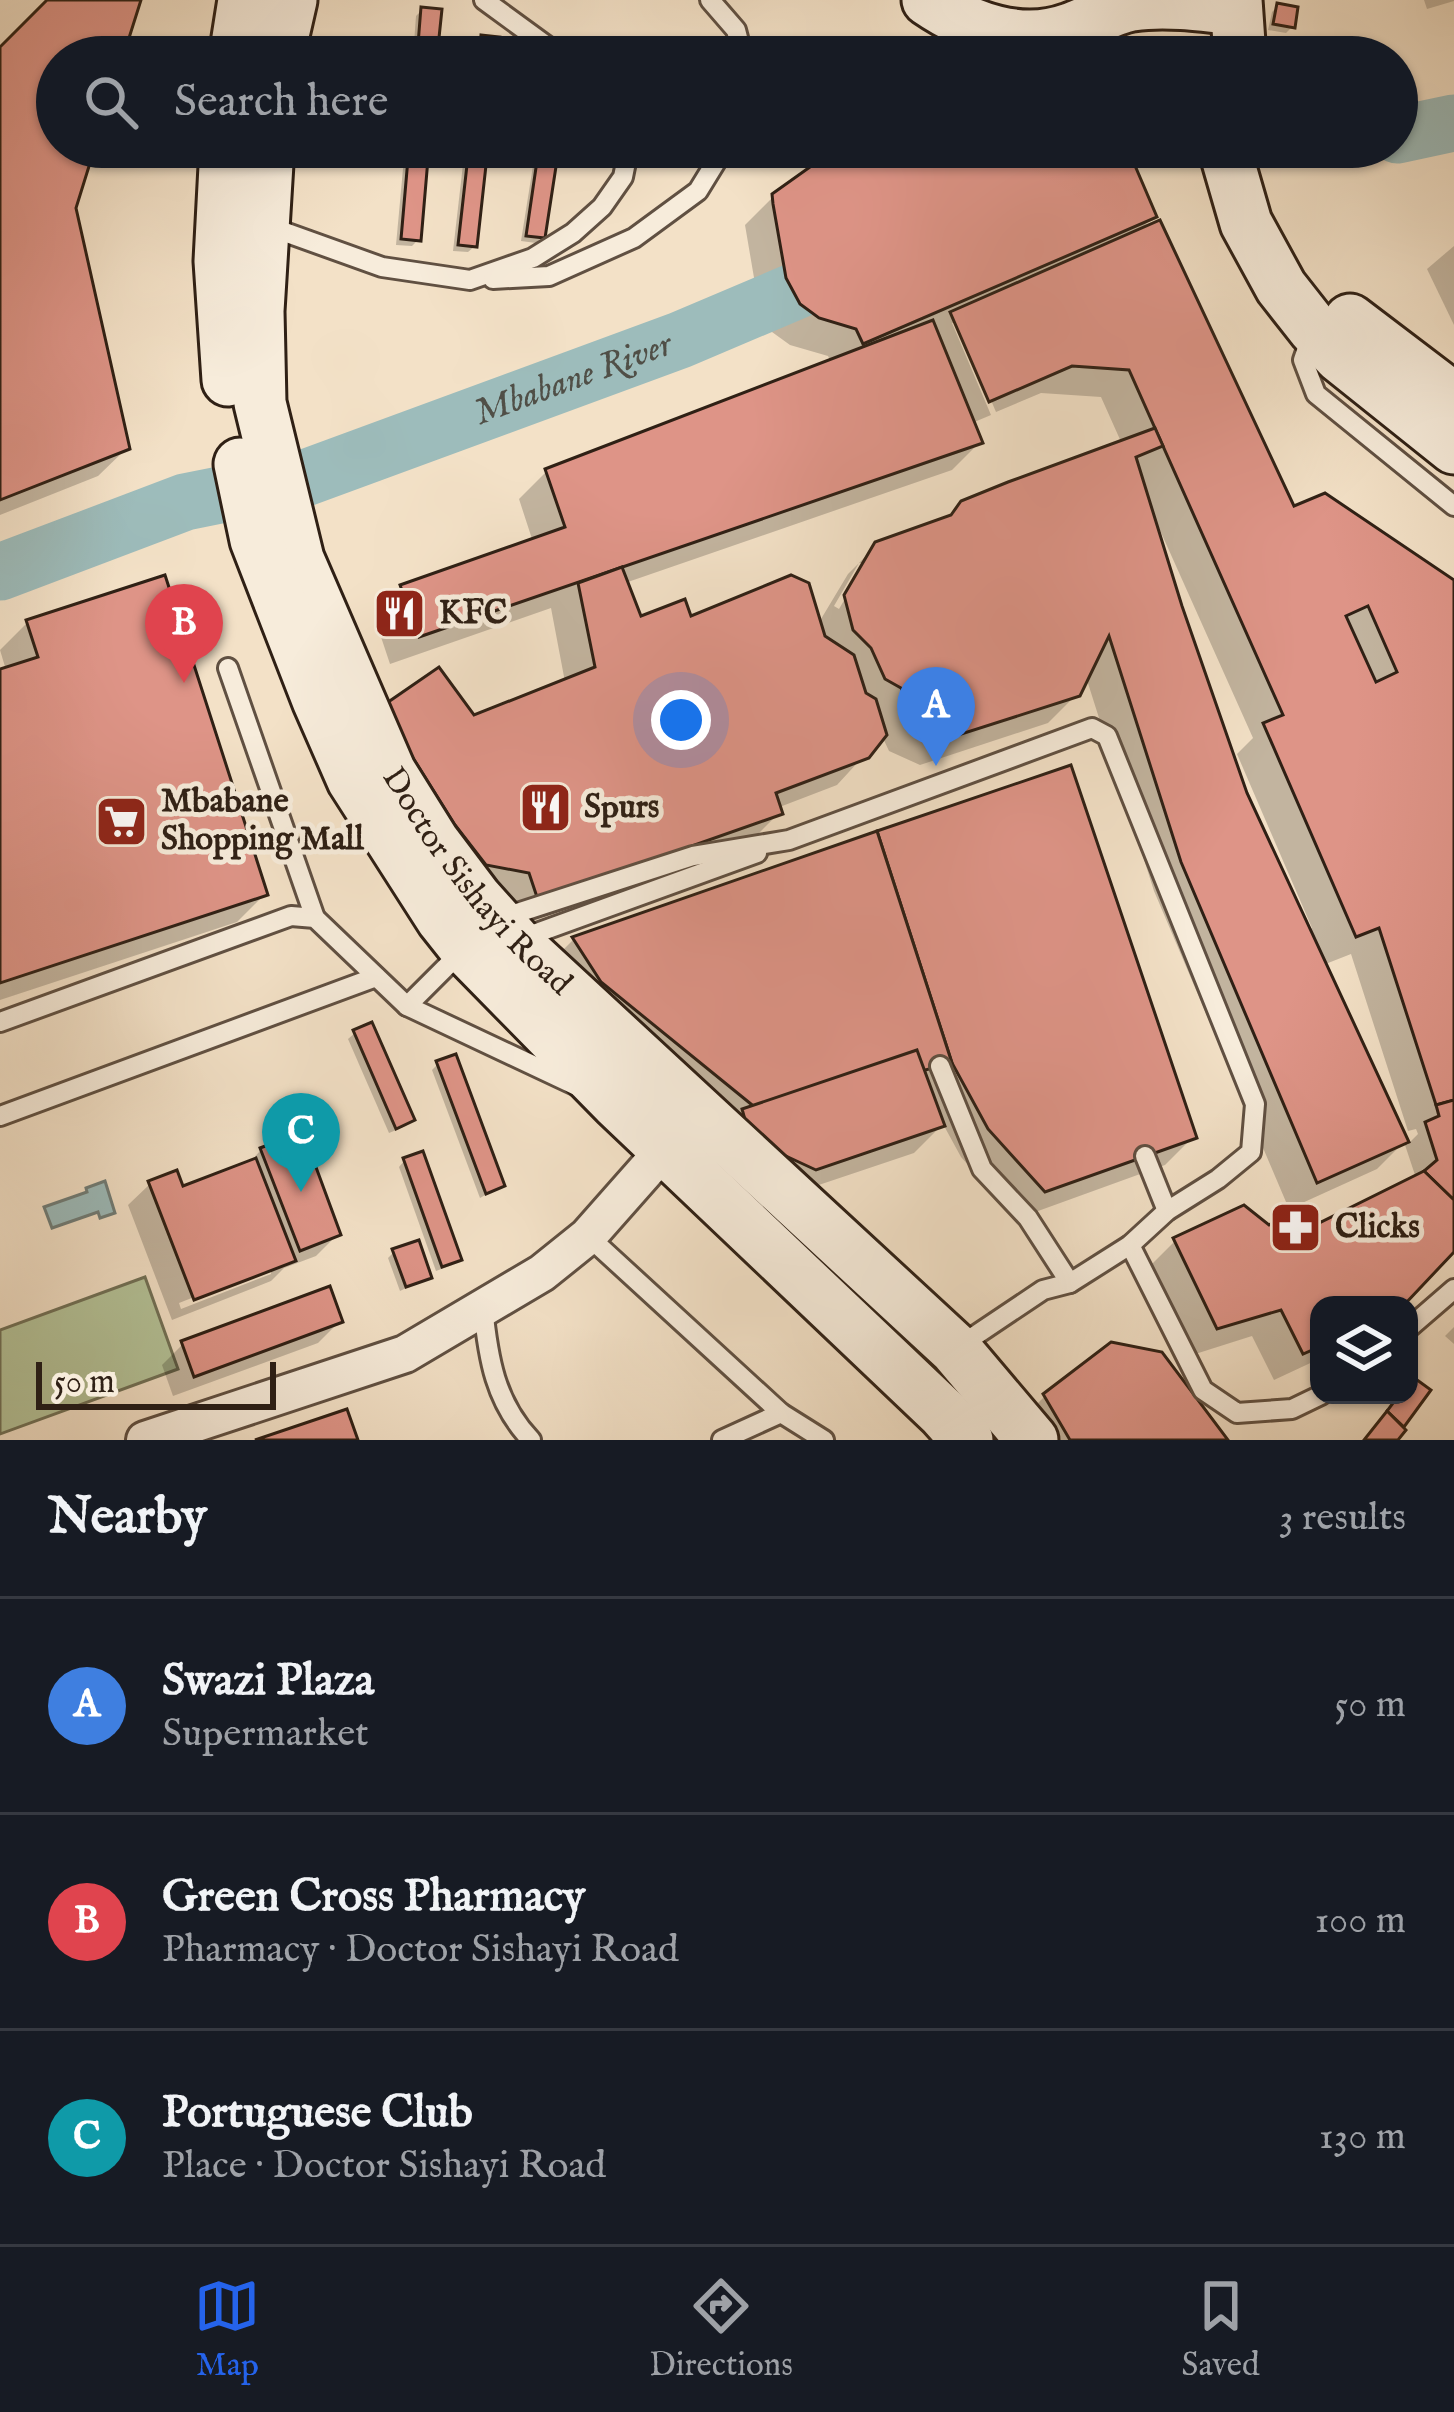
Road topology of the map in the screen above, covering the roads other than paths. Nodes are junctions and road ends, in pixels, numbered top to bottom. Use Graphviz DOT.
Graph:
graph roads {
  1 [pos="244,0"];
  2 [pos="291,0"];
  3 [pos="484,0"];
  4 [pos="710,0"];
  5 [pos="928,0"];
  6 [pos="1227,15"];
  7 [pos="238,36"];
  8 [pos="283,36"];
  9 [pos="533,36"];
  10 [pos="737,36"];
  11 [pos="1021,36"];
  12 [pos="1033,36"];
  13 [pos="230,168"];
  14 [pos="261,168"];
  15 [pos="625,168"];
  16 [pos="712,168"];
  17 [pos="1244,168"];
  18 [pos="1245,168"];
  19 [pos="242,224"];
  20 [pos="470,280"];
  21 [pos="1314,329"];
  22 [pos="1389,356"];
  23 [pos="1454,399"];
  24 [pos="1454,448"];
  25 [pos="1454,506"];
  26 [pos="228,668"];
  27 [pos="789,840"];
  28 [pos="315,918"];
  29 [pos="493,947"];
  30 [pos="376,977"];
  31 [pos="407,1006"];
  32 [pos="0,1022"];
  33 [pos="940,1066"];
  34 [pos="616,1102"];
  35 [pos="0,1116"];
  36 [pos="682,1130"];
  37 [pos="1145,1156"];
  38 [pos="1167,1210"];
  39 [pos="588,1236"];
  40 [pos="1130,1245"];
  41 [pos="1070,1283"];
  42 [pos="1454,1288"];
  43 [pos="483,1307"];
  44 [pos="1418,1320"];
  45 [pos="955,1349"];
  46 [pos="1310,1400"];
  47 [pos="781,1413"];
  48 [pos="955,1426"];
  49 [pos="145,1440"];
  50 [pos="531,1440"];
  51 [pos="722,1440"];
  52 [pos="824,1440"];
  53 [pos="1031,1440"];
  1 -- 7 [label="main road"];
  2 -- 8 [label="main road"];
  3 -- 9 [label="lane"];
  4 -- 10 [label="lane"];
  5 -- 11 [label="main road"];
  6 -- 12 [label="main road"];
  13 -- 19 [label="main road, Doctor Sishayi Road"];
  14 -- 19 [label="main road, Doctor Sishayi Road"];
  15 -- 20 [label="lane"];
  16 -- 20 [label="lane"];
  17 -- 21 [label="main road"];
  18 -- 22 [label="main road"];
  19 -- 20 [label="lane"];
  19 -- 29 [label="main road, Doctor Sishayi Road"];
  21 -- 22 [label="main road"];
  21 -- 25 [label="lane"];
  22 -- 23 [label="main road"];
  22 -- 24 [label="main road"];
  26 -- 28 [label="lane"];
  27 -- 29 [label="lane"];
  27 -- 29 [label="lane"];
  27 -- 38 [label="lane"];
  28 -- 30 [label="lane"];
  28 -- 32 [label="lane"];
  29 -- 31 [label="lane"];
  29 -- 34 [label="main road, Doctor Sishayi Road"];
  29 -- 36 [label="main road, Doctor Sishayi Road"];
  30 -- 31 [label="lane"];
  30 -- 35 [label="lane"];
  31 -- 34 [label="lane"];
  33 -- 41 [label="lane"];
  34 -- 36 [label="main road, Doctor Sishayi Road"];
  36 -- 39 [label="street"];
  36 -- 45 [label="main road, Doctor Sishayi Road"];
  36 -- 48 [label="main road, Doctor Sishayi Road"];
  37 -- 38 [label="lane"];
  38 -- 40 [label="lane"];
  39 -- 43 [label="street"];
  39 -- 47 [label="lane"];
  40 -- 41 [label="lane"];
  40 -- 46 [label="lane"];
  41 -- 45 [label="lane"];
  42 -- 44 [label="lane"];
  43 -- 49 [label="street"];
  43 -- 50 [label="lane"];
  45 -- 48 [label="main road"];
  45 -- 53 [label="main road, Doctor Sishayi Road"];
  47 -- 51 [label="lane"];
  47 -- 52 [label="lane"];
}
